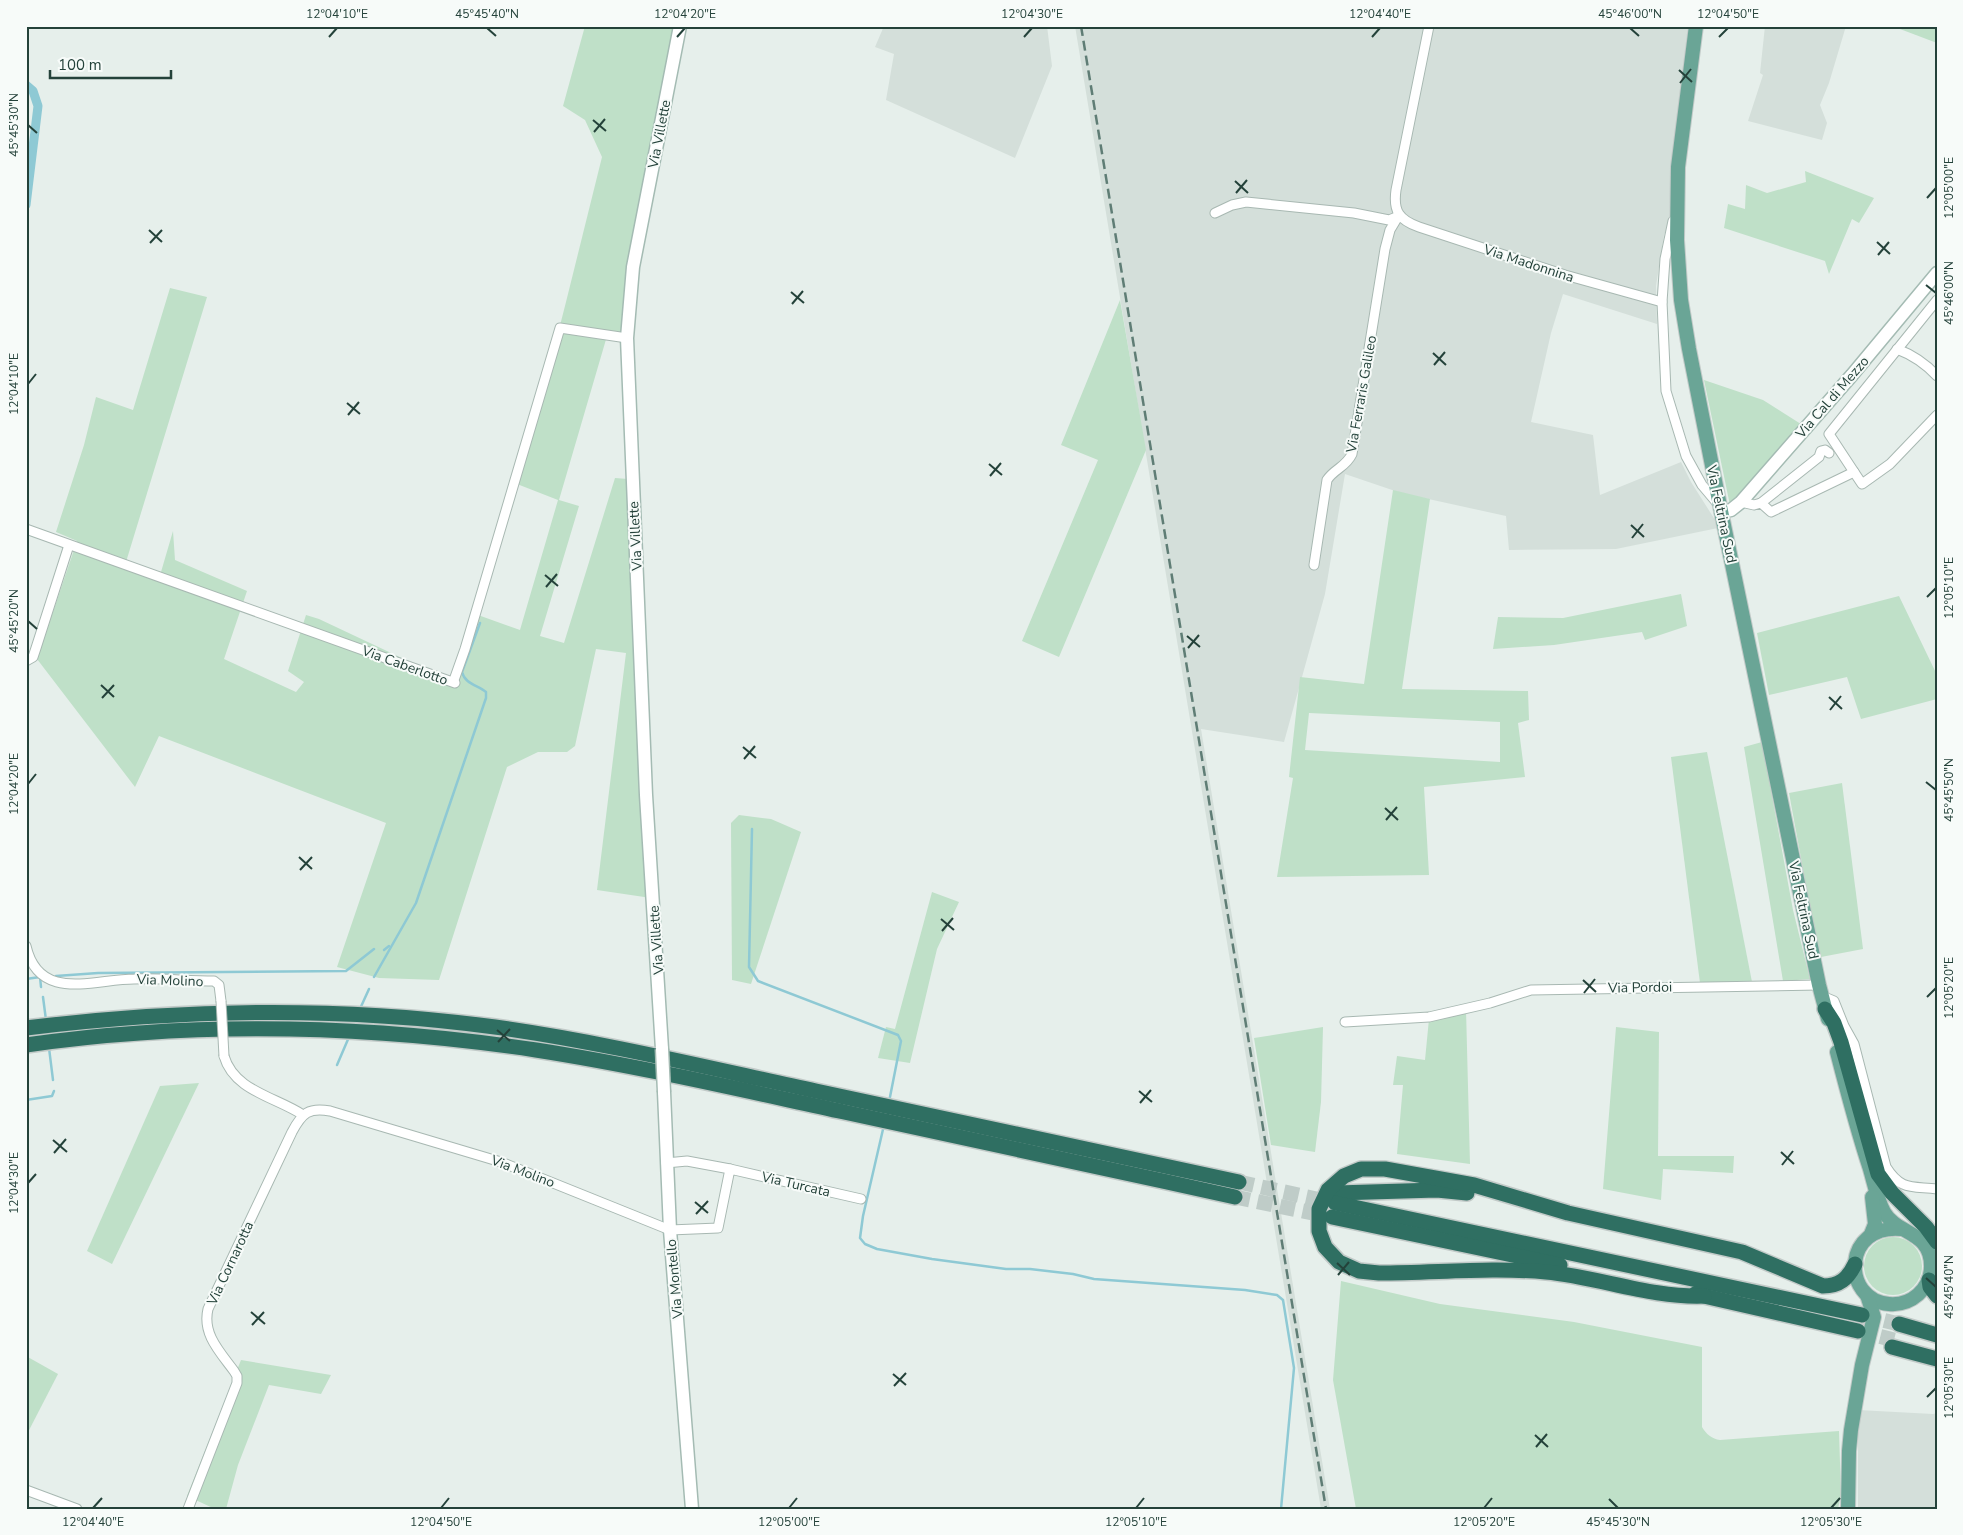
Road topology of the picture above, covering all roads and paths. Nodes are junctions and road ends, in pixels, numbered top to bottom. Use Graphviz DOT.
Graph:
graph roads {
  1 [pos="680,26"];
  2 [pos="1430,26"];
  3 [pos="1696,26"];
  4 [pos="1677,206"];
  5 [pos="1215,213"];
  6 [pos="1399,215"];
  7 [pos="1937,273"];
  8 [pos="1937,300"];
  9 [pos="1662,302"];
  10 [pos="627,338"];
  11 [pos="1897,349"];
  12 [pos="1937,376"];
  13 [pos="1937,415"];
  14 [pos="1836,445"];
  15 [pos="1854,472"];
  16 [pos="1741,502"];
  17 [pos="1761,503"];
  18 [pos="1720,509"];
  19 [pos="26,529"];
  20 [pos="70,545"];
  21 [pos="1314,565"];
  22 [pos="26,661"];
  23 [pos="26,946"];
  24 [pos="1822,997"];
  25 [pos="1345,1022"];
  26 [pos="26,1028"];
  27 [pos="26,1045"];
  28 [pos="662,1049"];
  29 [pos="314,1109"];
  30 [pos="303,1115"];
  31 [pos="1860,1140"];
  32 [pos="666,1163"];
  33 [pos="730,1169"];
  34 [pos="1937,1189"];
  35 [pos="861,1199"];
  36 [pos="1518,1199"];
  37 [pos="1335,1204"];
  38 [pos="1902,1229"];
  39 [pos="670,1230"];
  40 [pos="1871,1234"];
  41 [pos="1937,1242"];
  42 [pos="1855,1264"];
  43 [pos="1929,1280"];
  44 [pos="1867,1295"];
  45 [pos="1704,1296"];
  46 [pos="1937,1296"];
  47 [pos="1898,1304"];
  48 [pos="1862,1315"];
  49 [pos="1899,1324"];
  50 [pos="1857,1334"];
  51 [pos="1937,1335"];
  52 [pos="1937,1352"];
  53 [pos="1937,1360"];
  54 [pos="1854,1410"];
  55 [pos="26,1490"];
  56 [pos="77,1509"];
  57 [pos="188,1509"];
  58 [pos="692,1509"];
  59 [pos="1848,1509"];
  1 -- 10 [label="street, Via Villette"];
  2 -- 6 [label="street"];
  3 -- 4 [label="main road, Via Feltrina Sud"];
  4 -- 9 [label="street"];
  4 -- 18 [label="main road, Via Feltrina Sud"];
  5 -- 6 [label="street"];
  6 -- 9 [label="street, Via Madonnina"];
  6 -- 21 [label="street, Via Ferraris Galileo"];
  7 -- 16 [label="street, Via Cal di Mezzo"];
  8 -- 11 [label="street"];
  9 -- 18 [label="street"];
  10 -- 20 [label="street, Via Caberlotto"];
  10 -- 28 [label="street, Via Villette"];
  11 -- 12 [label="street"];
  11 -- 14 [label="street"];
  13 -- 15 [label="street"];
  14 -- 15 [label="street"];
  14 -- 17 [label="street"];
  15 -- 17 [label="street"];
  16 -- 17 [label="street"];
  16 -- 18 [label="street, Via Cal di Mezzo"];
  18 -- 24 [label="main road, Via Feltrina Sud"];
  19 -- 20 [label="street, Via Caberlotto"];
  20 -- 22 [label="street"];
  23 -- 30 [label="street, Via Molino, bridge"];
  24 -- 25 [label="street, Via Pordoi"];
  24 -- 31 [label="main road, Via Feltrina Sud"];
  24 -- 34 [label="street"];
  24 -- 41 [label="highway"];
  26 -- 27 [label="highway"];
  28 -- 32 [label="street, Via Montello, bridge"];
  29 -- 30 [label="street, Via Cornarotta"];
  29 -- 39 [label="street, Via Molino"];
  30 -- 57 [label="street, Via Cornarotta"];
  31 -- 38 [label="main road, Via Feltrina Sud"];
  31 -- 40 [label="main road, Via Feltrina Sud"];
  32 -- 33 [label="street, Via Turcata"];
  32 -- 39 [label="street, Via Montello"];
  33 -- 35 [label="street, Via Turcata"];
  33 -- 39 [label="street"];
  36 -- 37 [label="highway"];
  36 -- 42 [label="highway"];
  36 -- 45 [label="highway"];
  37 -- 45 [label="highway"];
  37 -- 48 [label="highway"];
  38 -- 40 [label="main road"];
  38 -- 43 [label="main road, Via Feltrina Sud"];
  39 -- 58 [label="street, Via Montello"];
  40 -- 42 [label="main road, Via Feltrina Sud"];
  42 -- 44 [label="main road"];
  43 -- 46 [label="highway"];
  43 -- 47 [label="main road"];
  44 -- 47 [label="main road"];
  44 -- 54 [label="main road"];
  45 -- 50 [label="highway"];
  47 -- 54 [label="main road"];
  49 -- 51 [label="highway"];
  52 -- 53 [label="highway"];
  54 -- 59 [label="main road"];
  55 -- 56 [label="street"];
}
